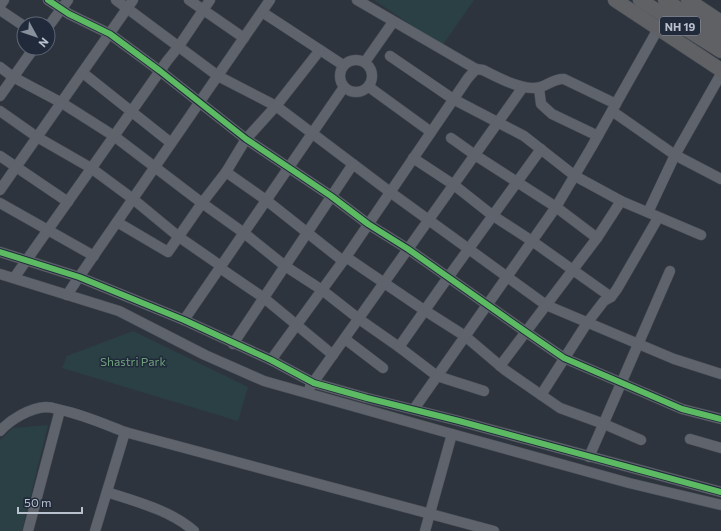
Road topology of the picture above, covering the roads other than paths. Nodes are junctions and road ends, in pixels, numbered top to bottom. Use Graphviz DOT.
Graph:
graph roads {
  1 [pos="4,0"];
  2 [pos="48,0"];
  3 [pos="68,0"];
  4 [pos="116,0"];
  5 [pos="189,0"];
  6 [pos="210,0"];
  7 [pos="357,0"];
  8 [pos="616,0"];
  9 [pos="640,0"];
  10 [pos="665,0"];
  11 [pos="688,0"];
  12 [pos="130,4"];
  13 [pos="264,5"];
  14 [pos="0,6"];
  15 [pos="61,9"];
  16 [pos="0,10"];
  17 [pos="203,10"];
  18 [pos="56,16"];
  19 [pos="16,21"];
  20 [pos="721,21"];
  21 [pos="393,22"];
  22 [pos="658,29"];
  23 [pos="110,34"];
  24 [pos="721,36"];
  25 [pos="244,38"];
  26 [pos="179,46"];
  27 [pos="320,50"];
  28 [pos="721,50"];
  29 [pos="28,56"];
  30 [pos="390,56"];
  31 [pos="365,62"];
  32 [pos="343,65"];
  33 [pos="0,67"];
  34 [pos="476,69"];
  35 [pos="721,70"];
  36 [pos="160,71"];
  37 [pos="83,73"];
  38 [pos="721,74"];
  39 [pos="218,76"];
  40 [pos="13,77"];
  41 [pos="369,86"];
  42 [pos="344,87"];
  43 [pos="523,87"];
  44 [pos="539,88"];
  45 [pos="0,96"];
  46 [pos="453,99"];
  47 [pos="62,103"];
  48 [pos="199,103"];
  49 [pos="276,106"];
  50 [pos="614,108"];
  51 [pos="0,111"];
  52 [pos="132,111"];
  53 [pos="498,122"];
  54 [pos="431,132"];
  55 [pos="312,133"];
  56 [pos="114,136"];
  57 [pos="598,136"];
  58 [pos="37,137"];
  59 [pos="451,138"];
  60 [pos="246,139"];
  61 [pos="171,143"];
  62 [pos="541,149"];
  63 [pos="475,155"];
  64 [pos="675,155"];
  65 [pos="0,156"];
  66 [pos="413,158"];
  67 [pos="353,164"];
  68 [pos="16,167"];
  69 [pos="155,167"];
  70 [pos="289,167"];
  71 [pos="91,168"];
  72 [pos="226,172"];
  73 [pos="575,176"];
  74 [pos="721,179"];
  75 [pos="516,182"];
  76 [pos="454,185"];
  77 [pos="0,190"];
  78 [pos="390,192"];
  79 [pos="331,196"];
  80 [pos="133,199"];
  81 [pos="621,201"];
  82 [pos="68,202"];
  83 [pos="266,202"];
  84 [pos="202,203"];
  85 [pos="0,204"];
  86 [pos="556,207"];
  87 [pos="650,208"];
  88 [pos="492,215"];
  89 [pos="658,218"];
  90 [pos="429,220"];
  91 [pos="117,222"];
  92 [pos="368,224"];
  93 [pos="48,230"];
  94 [pos="244,233"];
  95 [pos="306,233"];
  96 [pos="701,235"];
  97 [pos="179,237"];
  98 [pos="597,238"];
  99 [pos="532,241"];
  100 [pos="408,249"];
  101 [pos="468,249"];
  102 [pos="0,252"];
  103 [pos="94,256"];
  104 [pos="344,259"];
  105 [pos="26,261"];
  106 [pos="285,266"];
  107 [pos="220,268"];
  108 [pos="573,270"];
  109 [pos="670,271"];
  110 [pos="0,274"];
  111 [pos="507,276"];
  112 [pos="78,277"];
  113 [pos="14,278"];
  114 [pos="447,278"];
  115 [pos="384,283"];
  116 [pos="322,290"];
  117 [pos="67,295"];
  118 [pos="611,297"];
  119 [pos="264,298"];
  120 [pos="486,305"];
  121 [pos="546,305"];
  122 [pos="424,310"];
  123 [pos="359,319"];
  124 [pos="184,320"];
  125 [pos="587,323"];
  126 [pos="297,325"];
  127 [pos="526,332"];
  128 [pos="465,336"];
  129 [pos="345,339"];
  130 [pos="233,344"];
  131 [pos="638,344"];
  132 [pos="399,347"];
  133 [pos="333,355"];
  134 [pos="564,358"];
  135 [pos="271,360"];
  136 [pos="500,366"];
  137 [pos="383,368"];
  138 [pos="721,374"];
  139 [pos="437,376"];
  140 [pos="622,382"];
  141 [pos="314,383"];
  142 [pos="484,391"];
  143 [pos="306,393"];
  144 [pos="541,395"];
  145 [pos="414,409"];
  146 [pos="60,410"];
  147 [pos="721,419"];
  148 [pos="604,424"];
  149 [pos="0,431"];
  150 [pos="125,432"];
  151 [pos="452,434"];
  152 [pos="690,439"];
  153 [pos="641,440"];
  154 [pos="721,448"];
  155 [pos="589,457"];
  156 [pos="107,492"];
  157 [pos="721,492"];
  158 [pos="721,505"];
  159 [pos="430,514"];
  160 [pos="28,531"];
  161 [pos="95,531"];
  162 [pos="194,531"];
  163 [pos="425,531"];
  164 [pos="494,531"];
  1 -- 14 [label="street"];
  2 -- 15 [label="street"];
  3 -- 15 [label="street"];
  4 -- 12 [label="street"];
  5 -- 17 [label="street"];
  6 -- 17 [label="street"];
  7 -- 21 [label="street"];
  8 -- 22 [label="highway"];
  9 -- 28 [label="highway, NH 19"];
  10 -- 24 [label="highway"];
  11 -- 20 [label="highway"];
  12 -- 23 [label="street"];
  12 -- 26 [label="street"];
  13 -- 25 [label="street"];
  13 -- 27 [label="street"];
  15 -- 18 [label="street"];
  15 -- 23 [label="street"];
  16 -- 19 [label="street"];
  17 -- 25 [label="street"];
  17 -- 26 [label="street"];
  21 -- 31 [label="street"];
  21 -- 34 [label="street"];
  22 -- 35 [label="highway"];
  22 -- 50 [label="street"];
  23 -- 36 [label="street"];
  23 -- 37 [label="street"];
  25 -- 39 [label="street"];
  26 -- 36 [label="street"];
  26 -- 39 [label="street"];
  27 -- 32 [label="street"];
  27 -- 49 [label="street"];
  29 -- 40 [label="street"];
  30 -- 46 [label="street"];
  31 -- 32 [label="street"];
  31 -- 41 [label="street"];
  32 -- 42 [label="street"];
  33 -- 40 [label="street"];
  34 -- 43 [label="street"];
  34 -- 46 [label="street"];
  36 -- 48 [label="street"];
  36 -- 52 [label="street"];
  37 -- 47 [label="street"];
  37 -- 52 [label="street"];
  38 -- 64 [label="street"];
  39 -- 48 [label="street"];
  39 -- 49 [label="street"];
  40 -- 45 [label="street"];
  40 -- 47 [label="street"];
  41 -- 42 [label="street"];
  41 -- 54 [label="street"];
  42 -- 55 [label="street"];
  43 -- 44 [label="street"];
  43 -- 53 [label="street"];
  44 -- 50 [label="street"];
  44 -- 57 [label="street"];
  46 -- 53 [label="street"];
  46 -- 54 [label="street"];
  47 -- 56 [label="street"];
  47 -- 58 [label="street"];
  48 -- 60 [label="street"];
  48 -- 61 [label="street"];
  49 -- 55 [label="street"];
  49 -- 60 [label="street"];
  50 -- 57 [label="street"];
  50 -- 64 [label="street"];
  51 -- 58 [label="street"];
  52 -- 56 [label="street"];
  52 -- 61 [label="street"];
  53 -- 62 [label="street"];
  53 -- 63 [label="street"];
  54 -- 66 [label="street"];
  55 -- 67 [label="street"];
  55 -- 70 [label="street"];
  56 -- 69 [label="street"];
  56 -- 71 [label="street"];
  57 -- 73 [label="street"];
  58 -- 68 [label="street"];
  58 -- 71 [label="street"];
  59 -- 63 [label="street"];
  60 -- 70 [label="street"];
  60 -- 72 [label="street"];
  61 -- 69 [label="street"];
  62 -- 73 [label="street"];
  62 -- 75 [label="street"];
  63 -- 75 [label="street"];
  63 -- 76 [label="street"];
  64 -- 74 [label="street"];
  64 -- 87 [label="street"];
  65 -- 68 [label="street"];
  66 -- 76 [label="street"];
  66 -- 78 [label="street"];
  67 -- 78 [label="street"];
  67 -- 79 [label="street"];
  68 -- 77 [label="street"];
  68 -- 82 [label="street"];
  69 -- 80 [label="street"];
  69 -- 84 [label="street"];
  70 -- 79 [label="street"];
  70 -- 83 [label="street"];
  71 -- 80 [label="street"];
  71 -- 82 [label="street"];
  72 -- 83 [label="street"];
  72 -- 84 [label="street"];
  73 -- 81 [label="street"];
  73 -- 86 [label="street"];
  75 -- 86 [label="street"];
  75 -- 88 [label="street"];
  76 -- 88 [label="street"];
  76 -- 90 [label="street"];
  78 -- 90 [label="street"];
  78 -- 92 [label="street"];
  79 -- 92 [label="street"];
  79 -- 95 [label="street"];
  80 -- 91 [label="street"];
  80 -- 97 [label="street"];
  81 -- 89 [label="street"];
  81 -- 98 [label="street"];
  82 -- 93 [label="street"];
  83 -- 94 [label="street"];
  83 -- 95 [label="street"];
  84 -- 94 [label="street"];
  84 -- 97 [label="street"];
  85 -- 93 [label="street"];
  86 -- 98 [label="street"];
  86 -- 99 [label="street"];
  88 -- 99 [label="street"];
  88 -- 101 [label="street"];
  89 -- 96 [label="street"];
  89 -- 118 [label="street"];
  90 -- 100 [label="street"];
  90 -- 101 [label="street"];
  91 -- 97 [label="street"];
  91 -- 103 [label="street"];
  92 -- 100 [label="street"];
  92 -- 104 [label="street"];
  93 -- 103 [label="street"];
  93 -- 105 [label="street"];
  94 -- 106 [label="street"];
  94 -- 107 [label="street"];
  95 -- 104 [label="street"];
  95 -- 106 [label="street"];
  97 -- 107 [label="street"];
  98 -- 108 [label="street"];
  99 -- 108 [label="street"];
  99 -- 111 [label="street"];
  100 -- 114 [label="street"];
  100 -- 115 [label="street"];
  101 -- 111 [label="street"];
  101 -- 114 [label="street"];
  102 -- 105 [label="street"];
  103 -- 112 [label="street"];
  104 -- 115 [label="street"];
  104 -- 116 [label="street"];
  105 -- 112 [label="street"];
  105 -- 113 [label="street"];
  106 -- 116 [label="street"];
  106 -- 119 [label="street"];
  107 -- 119 [label="street"];
  107 -- 124 [label="street"];
  108 -- 118 [label="street"];
  108 -- 121 [label="street"];
  109 -- 131 [label="street"];
  110 -- 113 [label="street"];
  111 -- 120 [label="street"];
  111 -- 121 [label="street"];
  112 -- 117 [label="street"];
  112 -- 124 [label="street"];
  113 -- 117 [label="street"];
  114 -- 120 [label="street"];
  114 -- 122 [label="street"];
  115 -- 122 [label="street"];
  115 -- 123 [label="street"];
  116 -- 123 [label="street"];
  116 -- 126 [label="street"];
  117 -- 143 [label="street"];
  118 -- 125 [label="street"];
  119 -- 126 [label="street"];
  119 -- 130 [label="street"];
  120 -- 127 [label="street"];
  120 -- 128 [label="street"];
  121 -- 125 [label="street"];
  121 -- 127 [label="street"];
  122 -- 128 [label="street"];
  122 -- 132 [label="street"];
  123 -- 129 [label="street"];
  123 -- 132 [label="street"];
  124 -- 130 [label="street"];
  125 -- 131 [label="street"];
  125 -- 134 [label="street"];
  126 -- 133 [label="street"];
  126 -- 135 [label="street"];
  127 -- 134 [label="street"];
  127 -- 136 [label="street"];
  128 -- 136 [label="street"];
  128 -- 139 [label="street"];
  129 -- 133 [label="street"];
  129 -- 137 [label="street"];
  130 -- 135 [label="street"];
  131 -- 138 [label="street"];
  131 -- 140 [label="street"];
  132 -- 139 [label="street"];
  133 -- 141 [label="street"];
  134 -- 140 [label="street"];
  134 -- 144 [label="street"];
  135 -- 141 [label="street"];
  136 -- 144 [label="street"];
  139 -- 142 [label="street"];
  139 -- 145 [label="street"];
  140 -- 147 [label="street"];
  140 -- 148 [label="street"];
  141 -- 143 [label="street"];
  141 -- 145 [label="street"];
  143 -- 151 [label="street"];
  144 -- 148 [label="street"];
  145 -- 155 [label="street"];
  146 -- 149 [label="street"];
  146 -- 150 [label="street"];
  146 -- 160 [label="street"];
  148 -- 153 [label="street"];
  148 -- 155 [label="street"];
  150 -- 156 [label="street"];
  150 -- 159 [label="street"];
  151 -- 158 [label="street"];
  151 -- 159 [label="street"];
  152 -- 154 [label="street"];
  155 -- 157 [label="street"];
  156 -- 161 [label="street"];
  156 -- 162 [label="street"];
  159 -- 163 [label="street"];
  159 -- 164 [label="street"];
}
